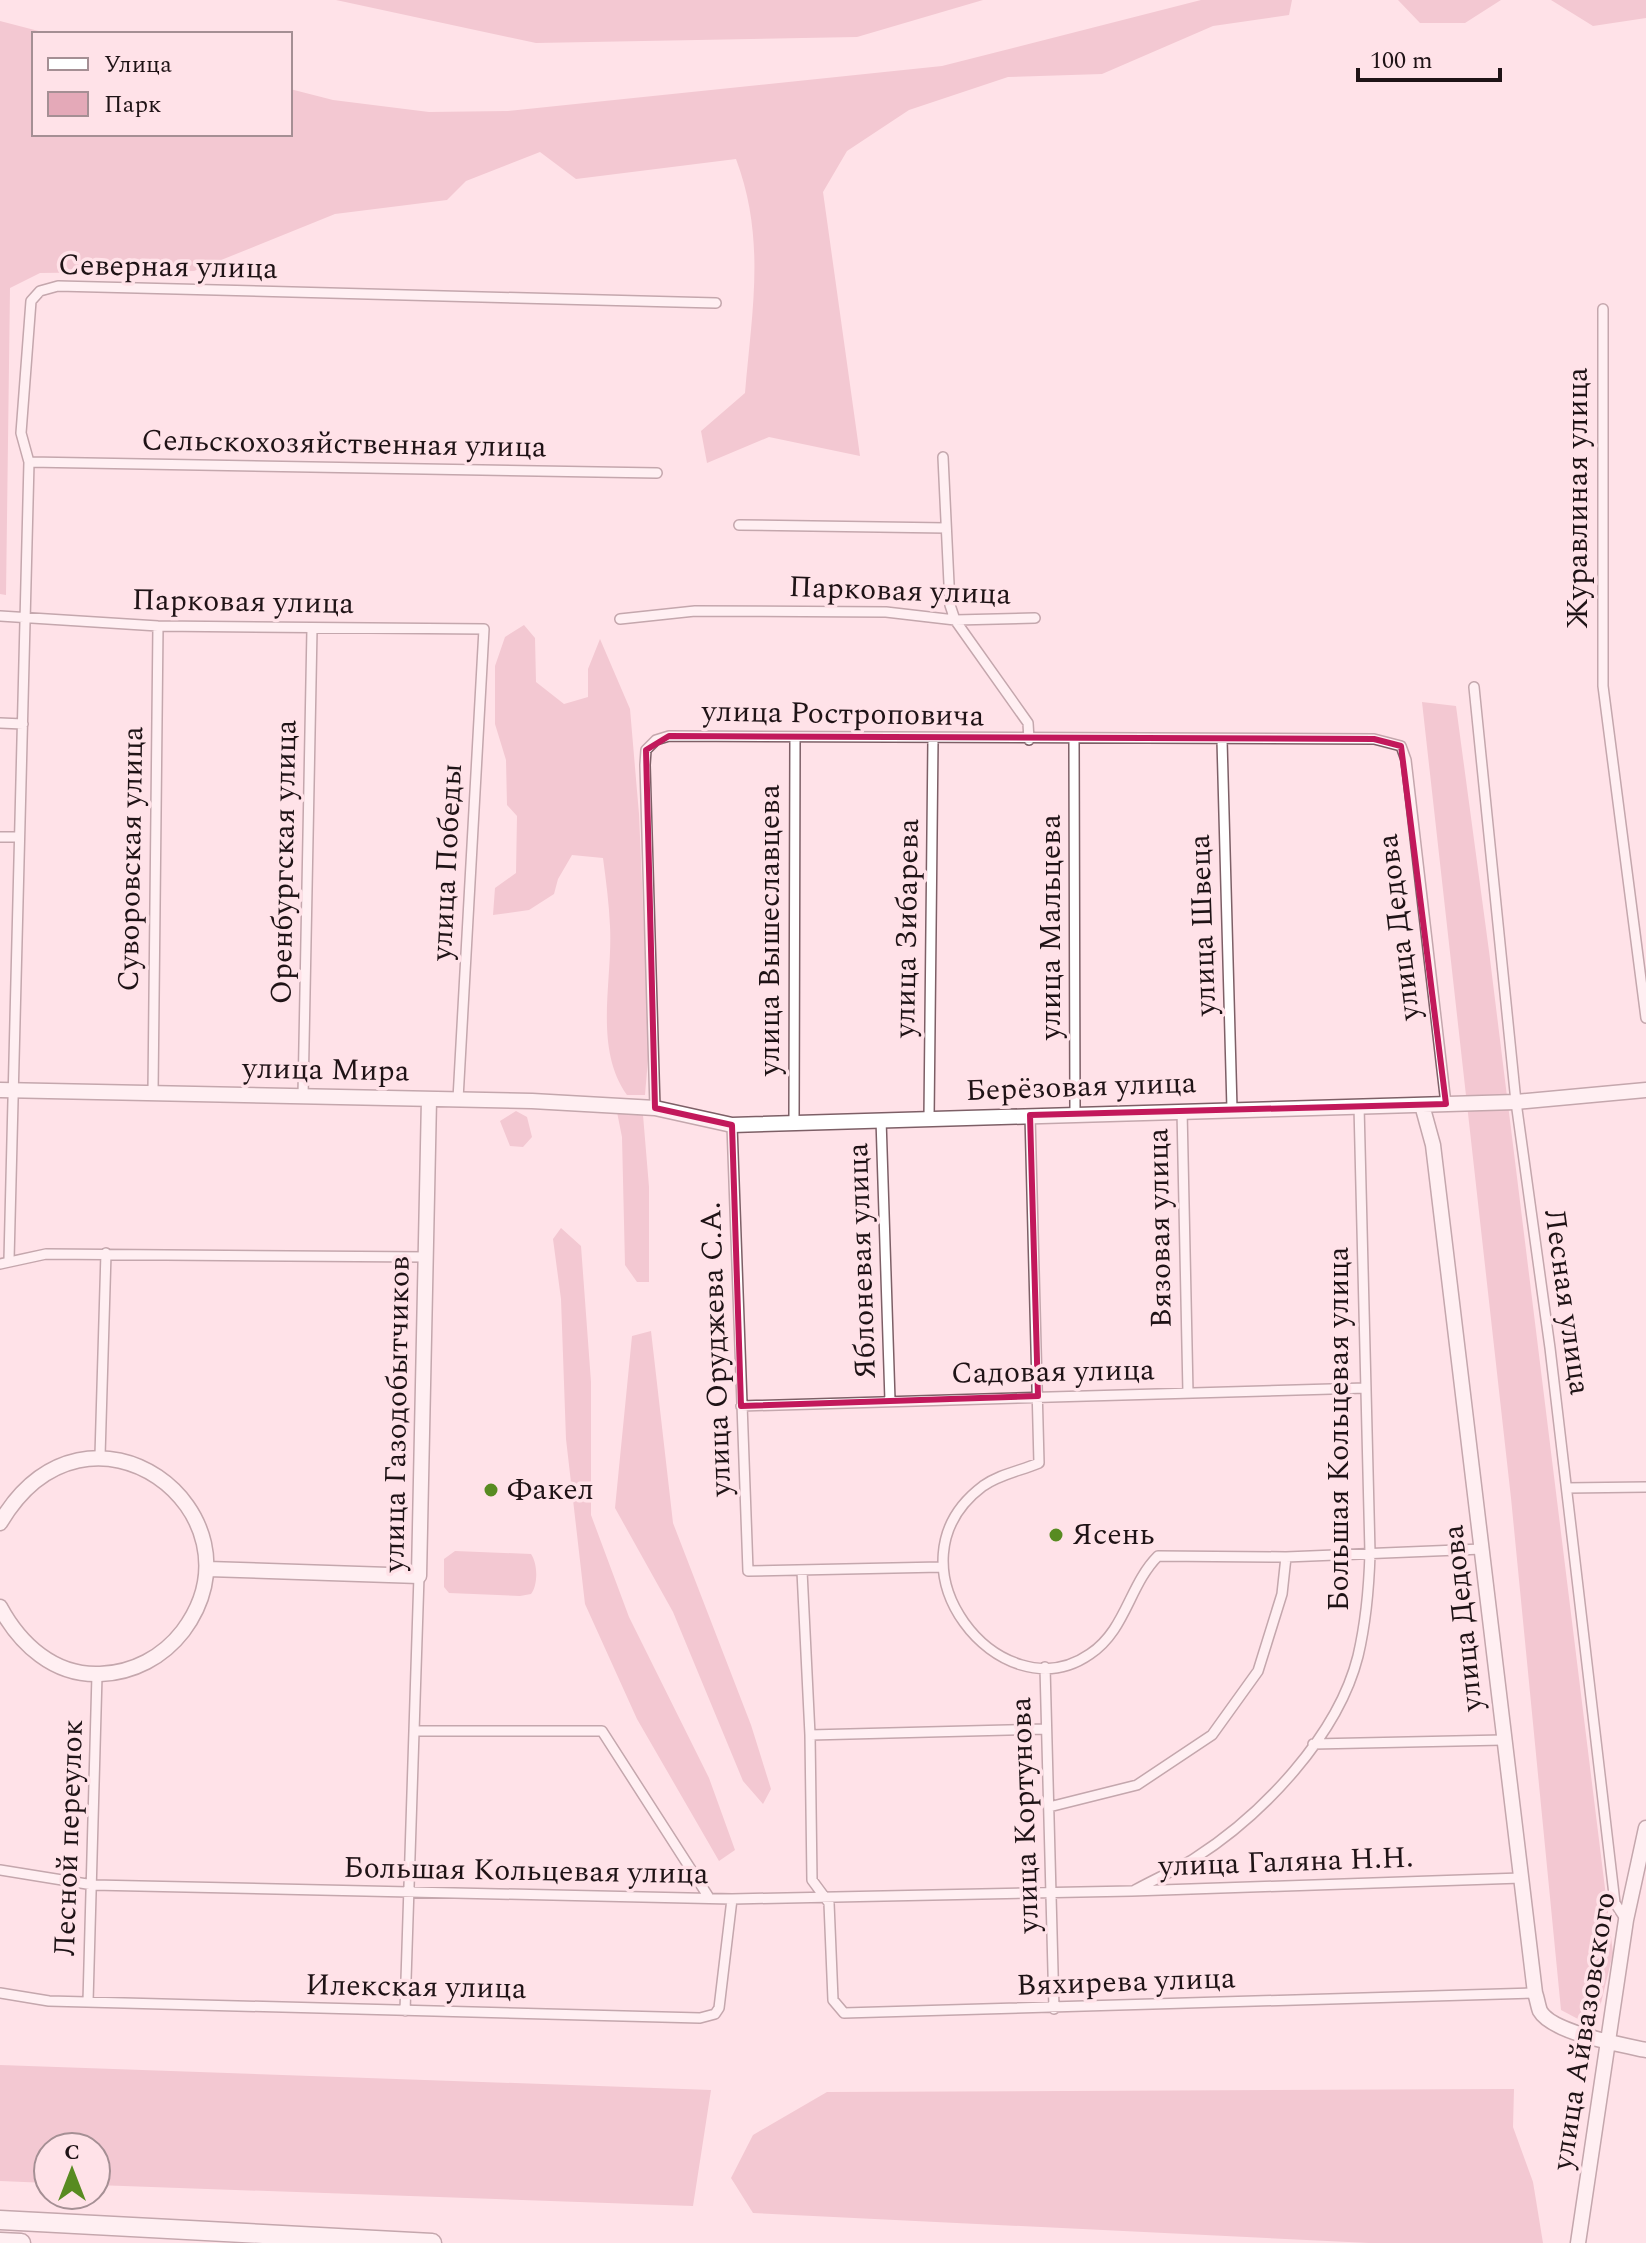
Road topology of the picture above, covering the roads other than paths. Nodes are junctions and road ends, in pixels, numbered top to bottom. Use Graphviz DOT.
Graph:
graph roads {
  1 [pos="716,303"];
  2 [pos="1603,309"];
  3 [pos="943,457"];
  4 [pos="29,462"];
  5 [pos="657,473"];
  6 [pos="739,525"];
  7 [pos="946,528"];
  8 [pos="0,616"];
  9 [pos="27,617"];
  10 [pos="1035,618"];
  11 [pos="620,619"];
  12 [pos="955,620"];
  13 [pos="158,626"];
  14 [pos="312,629"];
  15 [pos="484,629"];
  16 [pos="1474,687"];
  17 [pos="0,723"];
  18 [pos="23,724"];
  19 [pos="795,738"];
  20 [pos="933,739"];
  21 [pos="1029,740"];
  22 [pos="1074,740"];
  23 [pos="1222,740"];
  24 [pos="1401,746"];
  25 [pos="0,837"];
  26 [pos="18,837"];
  27 [pos="1646,1018"];
  28 [pos="6,1090"];
  29 [pos="1646,1090"];
  30 [pos="153,1092"];
  31 [pos="303,1096"];
  32 [pos="429,1099"];
  33 [pos="458,1099"];
  34 [pos="1516,1102"];
  35 [pos="1446,1104"];
  36 [pos="1422,1105"];
  37 [pos="1359,1106"];
  38 [pos="653,1108"];
  39 [pos="1232,1109"];
  40 [pos="1182,1110"];
  41 [pos="1075,1114"];
  42 [pos="1030,1115"];
  43 [pos="929,1118"];
  44 [pos="881,1119"];
  45 [pos="794,1122"];
  46 [pos="732,1125"];
  47 [pos="106,1253"];
  48 [pos="427,1257"];
  49 [pos="4,1262"];
  50 [pos="1366,1388"];
  51 [pos="1188,1393"];
  52 [pos="1038,1396"];
  53 [pos="890,1401"];
  54 [pos="741,1406"];
  55 [pos="100,1456"];
  56 [pos="1646,1487"];
  57 [pos="1567,1488"];
  58 [pos="0,1523"];
  59 [pos="1482,1549"];
  60 [pos="1370,1553"];
  61 [pos="1286,1557"];
  62 [pos="941,1567"];
  63 [pos="208,1569"];
  64 [pos="802,1571"];
  65 [pos="419,1576"];
  66 [pos="0,1607"];
  67 [pos="1045,1667"];
  68 [pos="97,1675"];
  69 [pos="1046,1729"];
  70 [pos="414,1731"];
  71 [pos="810,1735"];
  72 [pos="1503,1740"];
  73 [pos="1313,1744"];
  74 [pos="1049,1807"];
  75 [pos="1646,1828"];
  76 [pos="0,1870"];
  77 [pos="1521,1878"];
  78 [pos="93,1885"];
  79 [pos="1132,1891"];
  80 [pos="409,1893"];
  81 [pos="1053,1893"];
  82 [pos="708,1896"];
  83 [pos="822,1896"];
  84 [pos="732,1899"];
  85 [pos="1626,1920"];
  86 [pos="0,1993"];
  87 [pos="1535,1993"];
  88 [pos="88,2002"];
  89 [pos="1054,2009"];
  90 [pos="405,2011"];
  91 [pos="1606,2042"];
  92 [pos="1646,2050"];
  93 [pos="0,2220"];
  94 [pos="0,2242"];
  95 [pos="21,2243"];
  96 [pos="432,2243"];
  97 [pos="1578,2243"];
  1 -- 4 [label="street, Северная улица"];
  2 -- 27 [label="street, Журавлиная улица"];
  3 -- 7 [label="street"];
  4 -- 5 [label="street, Сельскохозяйственная улица"];
  4 -- 9 [label="street, Северная улица"];
  6 -- 7 [label="street"];
  7 -- 12 [label="street"];
  8 -- 9 [label="street, Парковая улица"];
  9 -- 13 [label="street, Парковая улица"];
  9 -- 18 [label="street, Северная улица"];
  10 -- 12 [label="street, Парковая улица"];
  11 -- 12 [label="street, Парковая улица"];
  12 -- 21 [label="street"];
  13 -- 14 [label="street, Парковая улица"];
  13 -- 30 [label="street, Суворовская улица"];
  14 -- 15 [label="street, Парковая улица"];
  14 -- 31 [label="street, Оренбургская улица"];
  15 -- 33 [label="street, улица Победы"];
  16 -- 34 [label="street, Лесная улица"];
  17 -- 18 [label="street"];
  18 -- 26 [label="street, Северная улица"];
  19 -- 20 [label="street, улица Ростроповича"];
  19 -- 38 [label="street, улица Ростроповича"];
  19 -- 45 [label="street, улица Вышеславцева"];
  20 -- 21 [label="street, улица Ростроповича"];
  20 -- 43 [label="street, улица Зибарева"];
  21 -- 22 [label="street, улица Ростроповича"];
  22 -- 23 [label="street, улица Ростроповича"];
  22 -- 41 [label="street, улица Мальцева"];
  23 -- 24 [label="street, улица Ростроповича"];
  23 -- 39 [label="street, улица Швеца"];
  24 -- 35 [label="street, улица Дедова"];
  25 -- 26 [label="street"];
  26 -- 28 [label="street, Северная улица"];
  28 -- 30 [label="street, улица Мира"];
  28 -- 49 [label="street, Северная улица"];
  29 -- 34 [label="street, Берёзовая улица"];
  30 -- 31 [label="street, улица Мира"];
  31 -- 32 [label="street, улица Мира"];
  32 -- 33 [label="street, улица Мира"];
  32 -- 48 [label="street, улица Газодобытчиков"];
  33 -- 38 [label="street, улица Мира"];
  34 -- 35 [label="street, Берёзовая улица"];
  34 -- 57 [label="street, Лесная улица"];
  35 -- 36 [label="street, Берёзовая улица"];
  36 -- 37 [label="street, Берёзовая улица"];
  36 -- 59 [label="street, улица Дедова"];
  37 -- 39 [label="street, Берёзовая улица"];
  37 -- 50 [label="street, Большая Кольцевая улица"];
  38 -- 46 [label="street, Берёзовая улица"];
  39 -- 40 [label="street, Берёзовая улица"];
  40 -- 41 [label="street, Берёзовая улица"];
  40 -- 51 [label="street, Вязовая улица"];
  41 -- 42 [label="street, Берёзовая улица"];
  42 -- 43 [label="street, Берёзовая улица"];
  42 -- 52 [label="street"];
  43 -- 44 [label="street, Берёзовая улица"];
  44 -- 45 [label="street, Берёзовая улица"];
  44 -- 53 [label="street, Яблоневая улица"];
  45 -- 46 [label="street, Берёзовая улица"];
  46 -- 54 [label="street, улица Оруджева С.А."];
  47 -- 48 [label="street"];
  47 -- 49 [label="street"];
  47 -- 55 [label="street"];
  48 -- 65 [label="street, улица Газодобытчиков"];
  50 -- 51 [label="street, Садовая улица"];
  50 -- 60 [label="street, Большая Кольцевая улица"];
  51 -- 52 [label="street, Садовая улица"];
  52 -- 53 [label="street, Садовая улица"];
  52 -- 62 [label="street"];
  53 -- 54 [label="street, Садовая улица"];
  54 -- 64 [label="street, улица Оруджева С.А."];
  55 -- 58 [label="street"];
  55 -- 63 [label="street"];
  56 -- 57 [label="street"];
  57 -- 85 [label="street, Лесная улица"];
  59 -- 60 [label="street"];
  59 -- 72 [label="street, улица Дедова"];
  60 -- 61 [label="street"];
  60 -- 73 [label="street, Большая Кольцевая улица"];
  61 -- 67 [label="street"];
  61 -- 74 [label="street"];
  62 -- 64 [label="street"];
  62 -- 67 [label="street"];
  63 -- 65 [label="street"];
  63 -- 68 [label="street"];
  64 -- 71 [label="street"];
  65 -- 70 [label="street, улица Газодобытчиков"];
  66 -- 68 [label="street"];
  67 -- 69 [label="street, улица Кортунова"];
  68 -- 78 [label="street, Лесной переулок"];
  69 -- 71 [label="street"];
  69 -- 74 [label="street, улица Кортунова"];
  70 -- 80 [label="street, улица Газодобытчиков"];
  70 -- 82 [label="street"];
  71 -- 83 [label="street"];
  72 -- 73 [label="street"];
  72 -- 77 [label="street, улица Дедова"];
  73 -- 79 [label="street, Большая Кольцевая улица"];
  74 -- 81 [label="street, улица Кортунова"];
  75 -- 85 [label="street, улица Айвазовского"];
  76 -- 78 [label="street, Большая Кольцевая улица"];
  77 -- 79 [label="street, улица Галяна Н.Н."];
  77 -- 87 [label="street, улица Дедова"];
  78 -- 80 [label="street, Большая Кольцевая улица"];
  78 -- 88 [label="street, Лесной переулок"];
  79 -- 81 [label="street, улица Галяна Н.Н."];
  80 -- 82 [label="street, Большая Кольцевая улица"];
  80 -- 90 [label="street, улица Газодобытчиков"];
  81 -- 83 [label="street, Большая Кольцевая улица"];
  81 -- 89 [label="street, улица Кортунова"];
  82 -- 84 [label="street, Большая Кольцевая улица"];
  83 -- 84 [label="street, Большая Кольцевая улица"];
  83 -- 89 [label="street, Вяхирева улица"];
  84 -- 90 [label="street, Илекская улица"];
  85 -- 91 [label="street, улица Айвазовского"];
  86 -- 88 [label="street, Илекская улица"];
  87 -- 89 [label="street, Вяхирева улица"];
  87 -- 91 [label="street, улица Дедова"];
  88 -- 90 [label="street, Илекская улица"];
  91 -- 92 [label="street, улица Дедова"];
  91 -- 97 [label="street, улица Айвазовского"];
  93 -- 96 [label="highway"];
  94 -- 95 [label="highway"];
}
